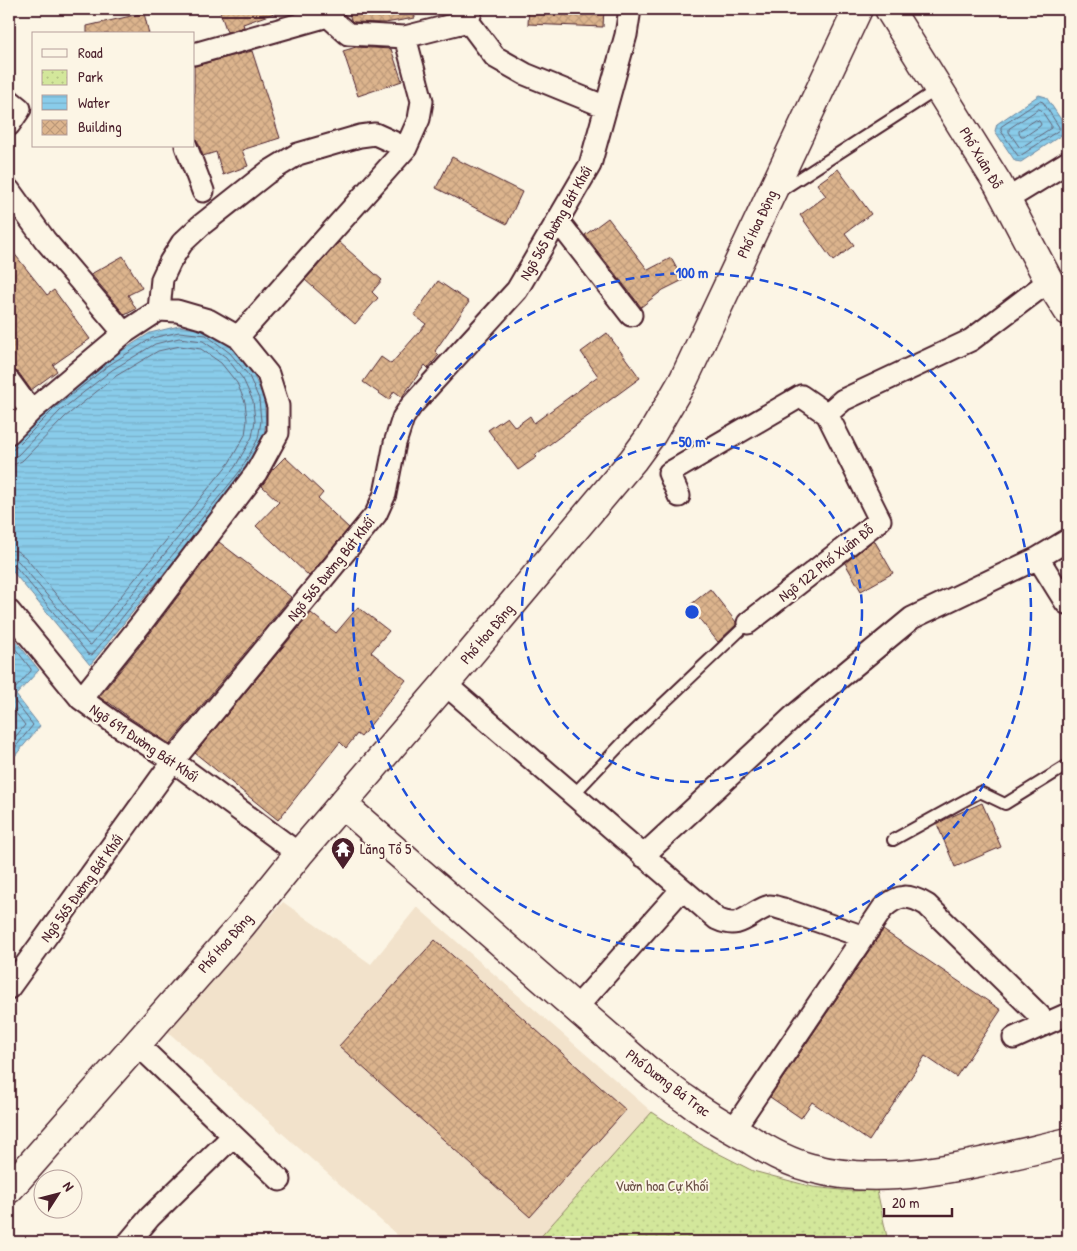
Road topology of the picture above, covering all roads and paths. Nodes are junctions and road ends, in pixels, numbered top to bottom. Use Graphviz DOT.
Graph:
graph roads {
  1 [pos="630,9"];
  2 [pos="470,15"];
  3 [pos="893,15"];
  4 [pos="855,17"];
  5 [pos="405,37"];
  6 [pos="195,54"];
  7 [pos="939,88"];
  8 [pos="606,107"];
  9 [pos="187,148"];
  10 [pos="406,148"];
  11 [pos="1068,162"];
  12 [pos="9,190"];
  13 [pos="203,191"];
  14 [pos="770,197"];
  15 [pos="1006,200"];
  16 [pos="558,221"];
  17 [pos="1061,296"];
  18 [pos="159,310"];
  19 [pos="631,315"];
  20 [pos="124,334"];
  21 [pos="238,337"];
  22 [pos="9,381"];
  23 [pos="30,411"];
  24 [pos="827,414"];
  25 [pos="9,433"];
  26 [pos="679,496"];
  27 [pos="1068,540"];
  28 [pos="1038,558"];
  29 [pos="1066,603"];
  30 [pos="9,612"];
  31 [pos="748,623"];
  32 [pos="445,684"];
  33 [pos="81,699"];
  34 [pos="173,761"];
  35 [pos="1068,765"];
  36 [pos="573,795"];
  37 [pos="342,804"];
  38 [pos="892,840"];
  39 [pos="299,854"];
  40 [pos="643,856"];
  41 [pos="682,889"];
  42 [pos="864,937"];
  43 [pos="9,988"];
  44 [pos="576,1008"];
  45 [pos="1068,1014"];
  46 [pos="1040,1016"];
  47 [pos="1014,1038"];
  48 [pos="137,1044"];
  49 [pos="733,1130"];
  50 [pos="233,1136"];
  51 [pos="1068,1142"];
  52 [pos="280,1180"];
  53 [pos="9,1189"];
  54 [pos="129,1242"];
  1 -- 8 [label="street, Ngõ 565 Đường Bát Khối"];
  2 -- 5 [label="street"];
  2 -- 8 [label="street"];
  3 -- 4 [label="street"];
  3 -- 7 [label="street, Phố Xuân Đỗ"];
  4 -- 14 [label="street, Phố Hoa Động"];
  5 -- 6 [label="street"];
  5 -- 10 [label="street"];
  7 -- 14 [label="lane"];
  7 -- 15 [label="street, Phố Xuân Đỗ"];
  8 -- 16 [label="street, Ngõ 565 Đường Bát Khối"];
  9 -- 13 [label="street"];
  10 -- 18 [label="street"];
  10 -- 21 [label="street"];
  11 -- 15 [label="street"];
  12 -- 20 [label="street"];
  14 -- 32 [label="street, Phố Hoa Động"];
  15 -- 17 [label="street, Phố Xuân Đỗ"];
  16 -- 19 [label="street"];
  16 -- 34 [label="street, Ngõ 565 Đường Bát Khối"];
  17 -- 24 [label="street"];
  18 -- 20 [label="street"];
  18 -- 21 [label="street"];
  20 -- 23 [label="street"];
  21 -- 33 [label="street"];
  22 -- 23 [label="street"];
  23 -- 25 [label="street"];
  24 -- 26 [label="street"];
  24 -- 31 [label="street, Ngõ 122 Phố Xuân Đỗ"];
  27 -- 28 [label="street"];
  28 -- 29 [label="street"];
  28 -- 40 [label="street"];
  30 -- 33 [label="street, Ngõ 691 Đường Bát Khối"];
  31 -- 36 [label="lane"];
  32 -- 36 [label="street"];
  32 -- 37 [label="street, Phố Hoa Động"];
  33 -- 34 [label="street, Ngõ 691 Đường Bát Khối"];
  34 -- 39 [label="street, Ngõ 691 Đường Bát Khối"];
  34 -- 43 [label="street, Ngõ 565 Đường Bát Khối"];
  35 -- 38 [label="lane"];
  36 -- 40 [label="street"];
  37 -- 39 [label="street, Phố Hoa Động"];
  37 -- 44 [label="street, Phố Dương Bá Trạc"];
  39 -- 48 [label="street, Phố Hoa Động"];
  40 -- 41 [label="street"];
  41 -- 42 [label="street"];
  41 -- 44 [label="street"];
  42 -- 46 [label="street"];
  42 -- 49 [label="street"];
  44 -- 49 [label="street, Phố Dương Bá Trạc"];
  45 -- 47 [label="street"];
  48 -- 50 [label="street"];
  48 -- 53 [label="street, Phố Hoa Động"];
  49 -- 51 [label="street, Phố Dương Bá Trạc"];
  50 -- 52 [label="street"];
  50 -- 54 [label="street"];
}
